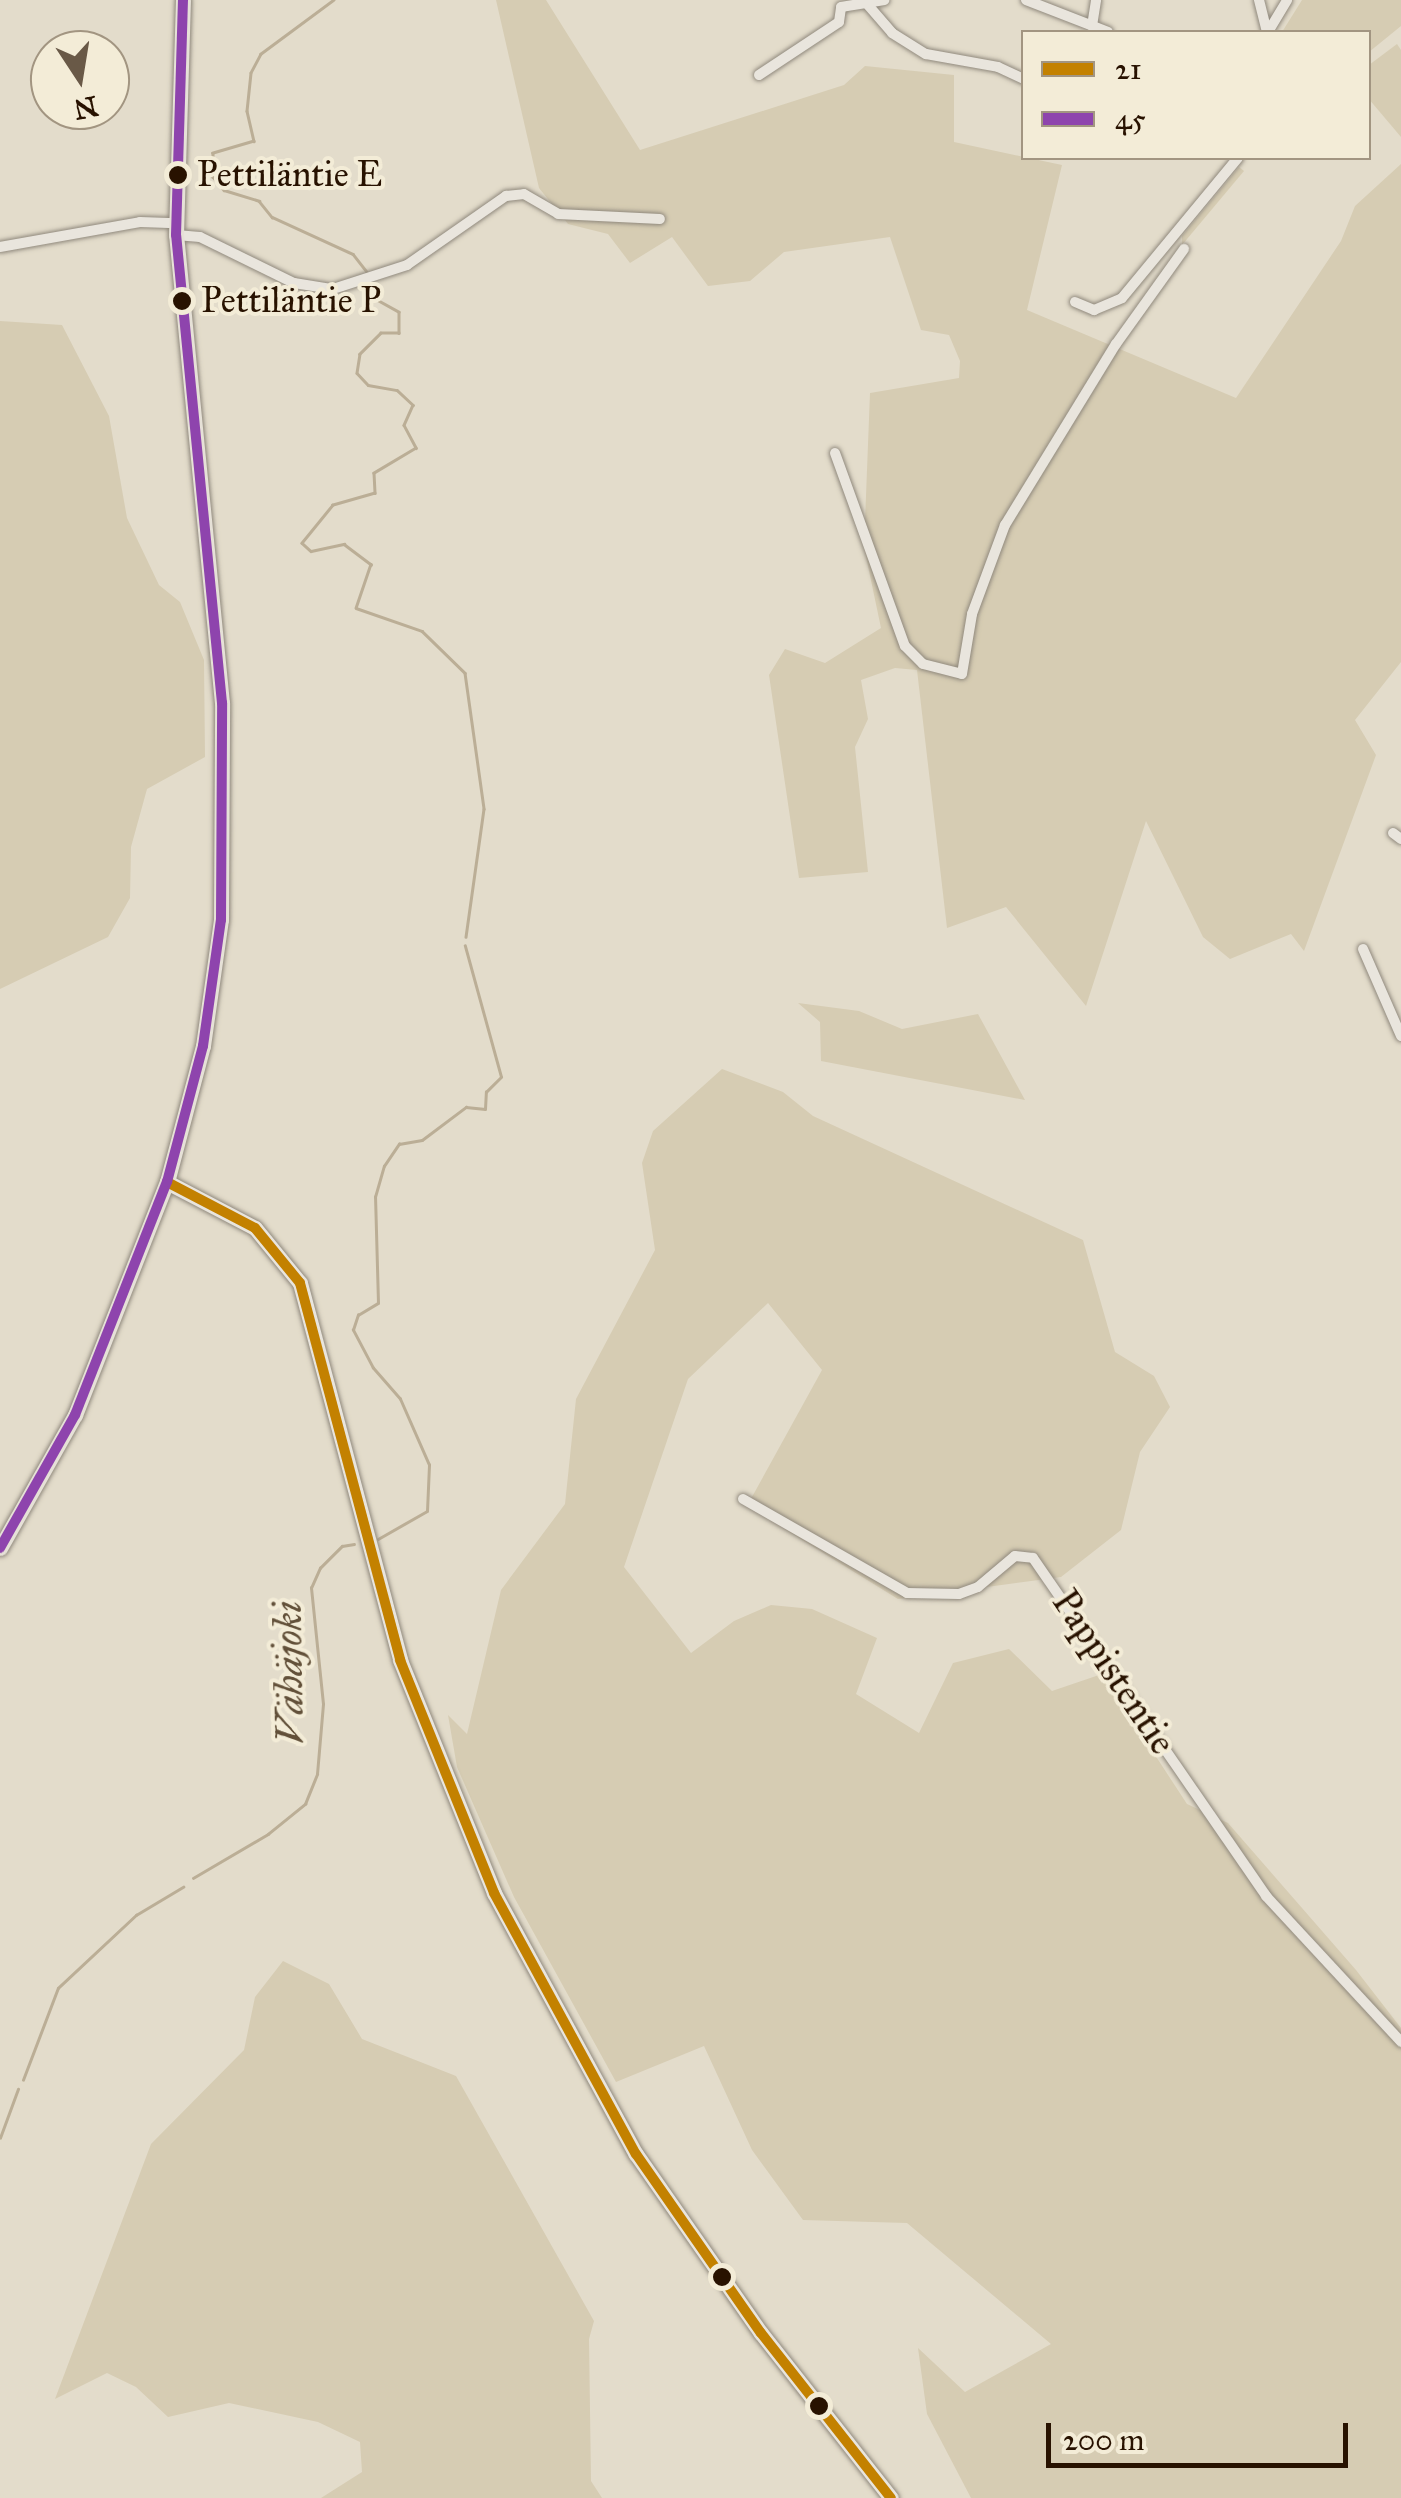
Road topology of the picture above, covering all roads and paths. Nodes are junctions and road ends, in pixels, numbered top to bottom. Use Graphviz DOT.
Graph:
graph roads {
  1 [pos="183,0"];
  2 [pos="884,0"];
  3 [pos="1026,0"];
  4 [pos="1096,0"];
  5 [pos="1260,0"];
  6 [pos="1287,0"];
  7 [pos="868,5"];
  8 [pos="1092,26"];
  9 [pos="1103,30"];
  10 [pos="1267,30"];
  11 [pos="1268,30"];
  12 [pos="760,75"];
  13 [pos="1021,77"];
  14 [pos="1236,160"];
  15 [pos="660,220"];
  16 [pos="176,229"];
  17 [pos="0,247"];
  18 [pos="1184,249"];
  19 [pos="1076,302"];
  20 [pos="836,453"];
  21 [pos="1362,948"];
  22 [pos="1401,1036"];
  23 [pos="167,1182"];
  24 [pos="743,1499"];
  25 [pos="0,1548"];
  26 [pos="1401,2042"];
  27 [pos="892,2498"];
  1 -- 16 [label="main road"];
  2 -- 7 [label="street"];
  3 -- 8 [label="street"];
  4 -- 8 [label="street"];
  5 -- 10 [label="street"];
  6 -- 11 [label="street"];
  7 -- 12 [label="street"];
  7 -- 13 [label="street"];
  8 -- 9 [label="street"];
  14 -- 19 [label="street"];
  15 -- 16 [label="street"];
  16 -- 17 [label="street"];
  16 -- 23 [label="main road"];
  18 -- 20 [label="street"];
  21 -- 22 [label="street"];
  23 -- 25 [label="main road"];
  23 -- 27 [label="main road"];
  24 -- 26 [label="street, Pappistentie"];
}
